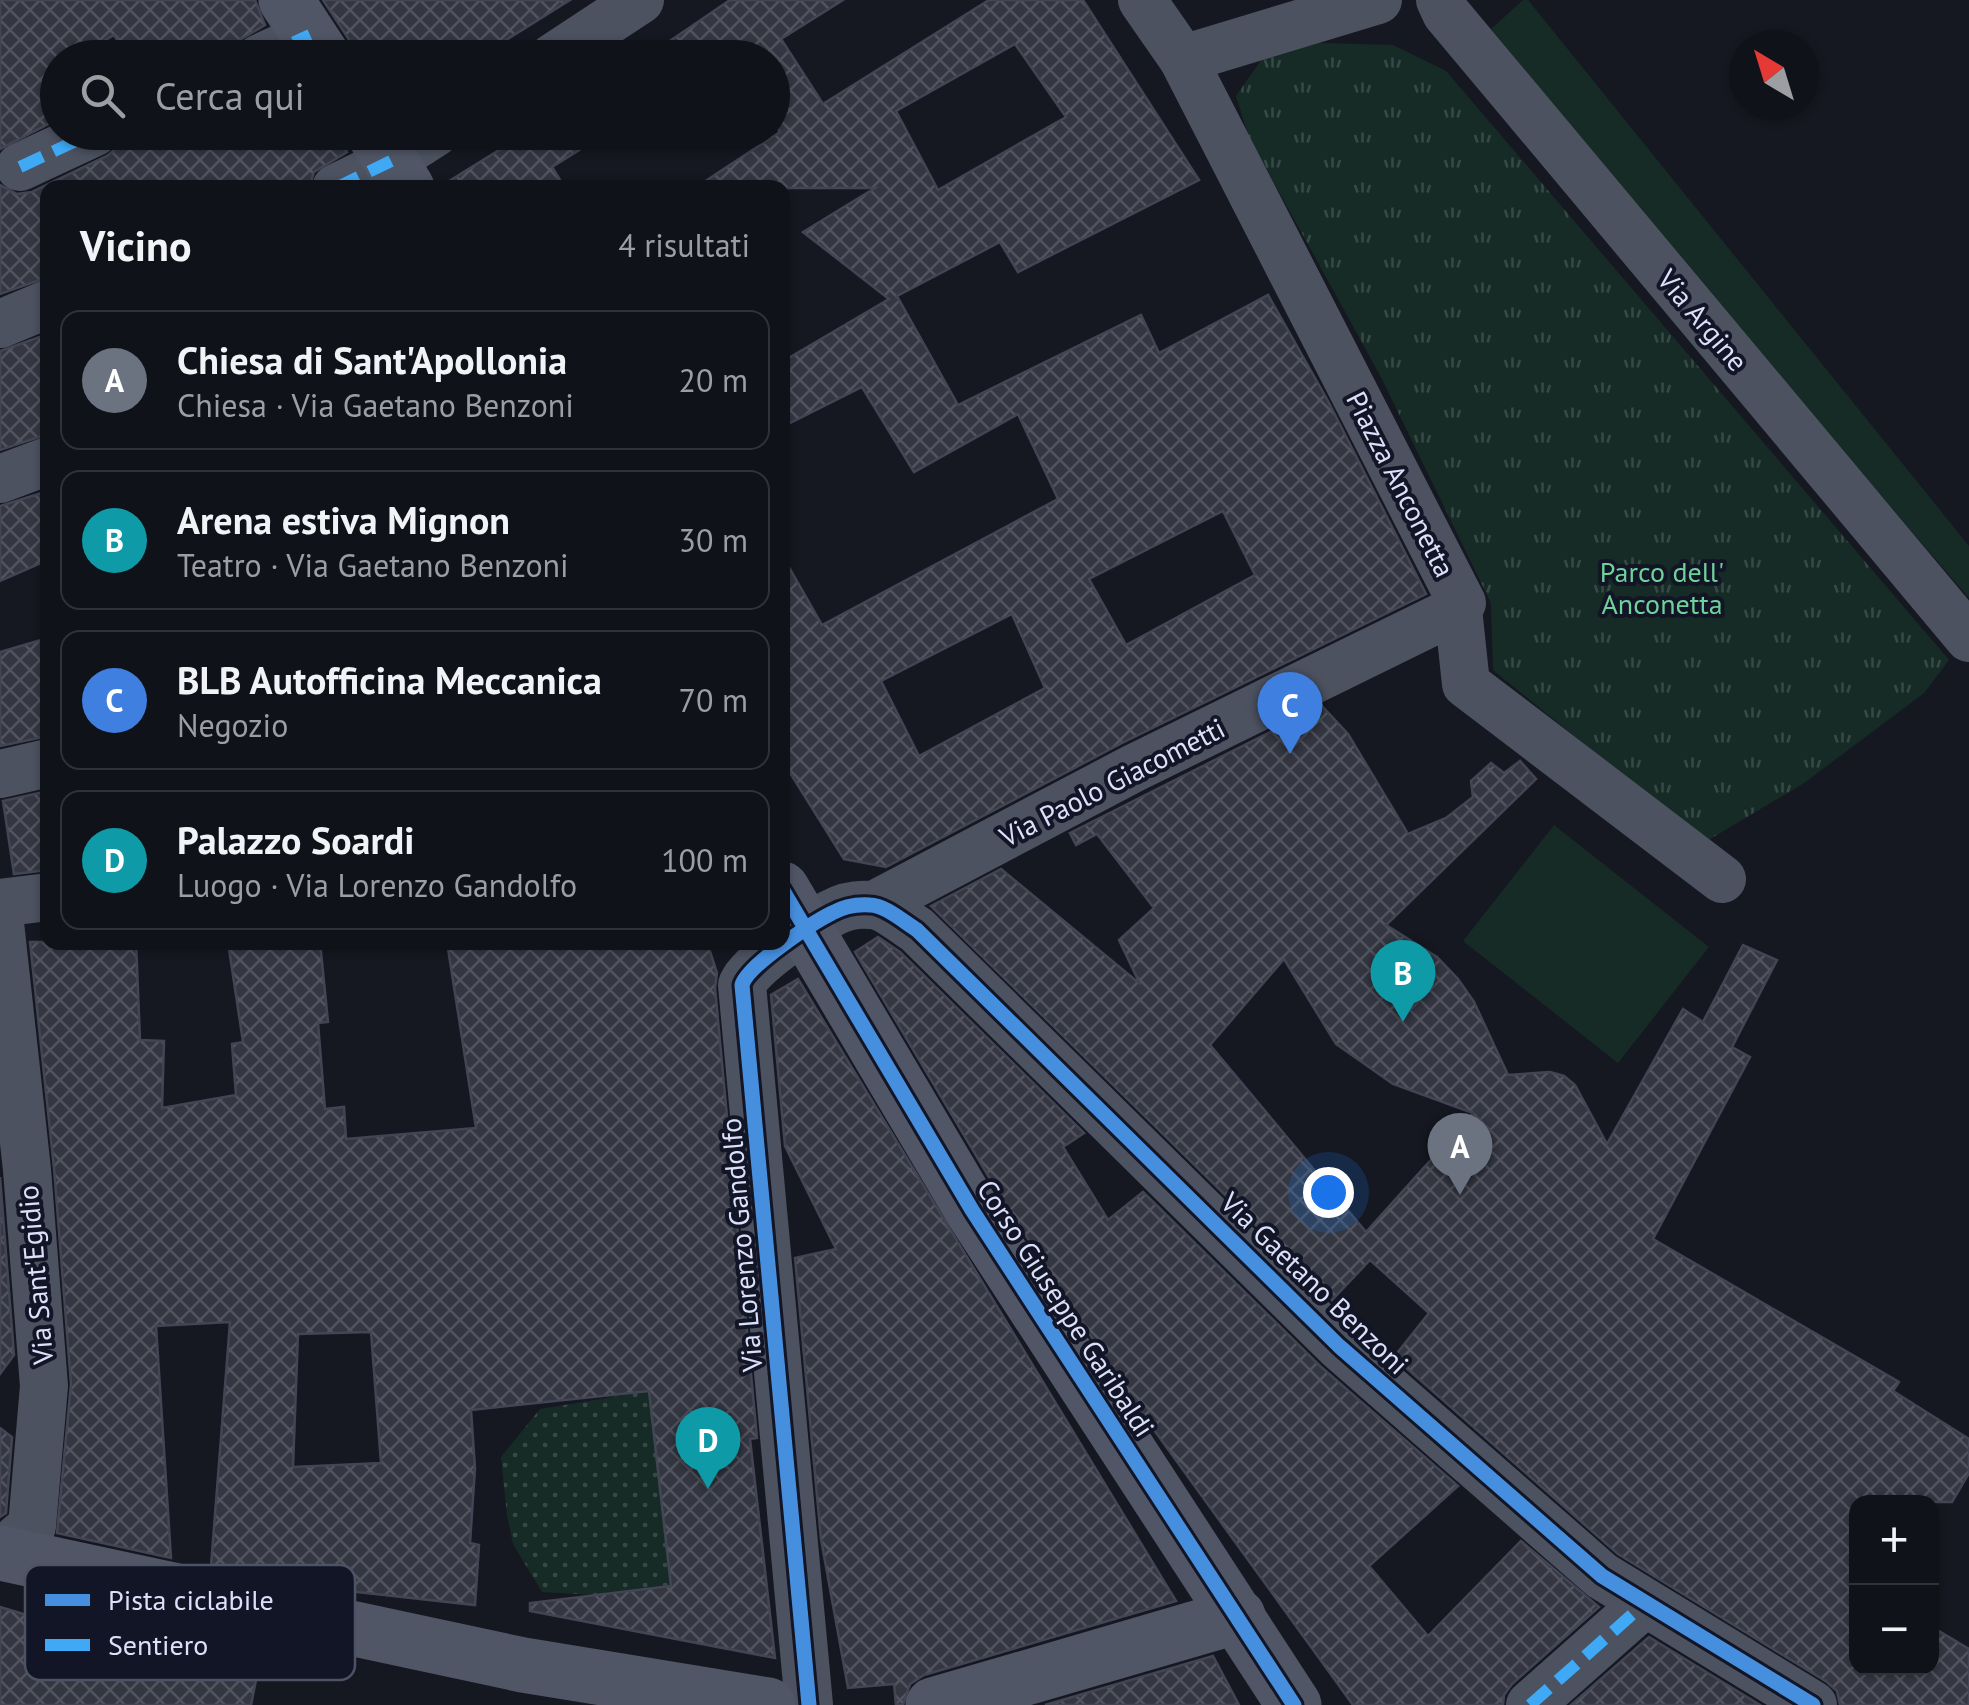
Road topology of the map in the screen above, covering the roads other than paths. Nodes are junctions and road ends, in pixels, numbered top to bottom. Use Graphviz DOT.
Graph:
graph roads {
  1 [pos="640,0"];
  2 [pos="1142,0"];
  3 [pos="1378,0"];
  4 [pos="1391,0"];
  5 [pos="1443,6"];
  6 [pos="579,40"];
  7 [pos="1183,60"];
  8 [pos="57,150"];
  9 [pos="402,153"];
  10 [pos="20,167"];
  11 [pos="351,180"];
  12 [pos="40,307"];
  13 [pos="0,324"];
  14 [pos="40,464"];
  15 [pos="0,479"];
  16 [pos="1458,609"];
  17 [pos="1969,638"];
  18 [pos="40,765"];
  19 [pos="0,774"];
  20 [pos="1722,879"];
  21 [pos="40,898"];
  22 [pos="0,904"];
  23 [pos="876,904"];
  24 [pos="794,910"];
  25 [pos="0,923"];
  26 [pos="766,950"];
  27 [pos="746,960"];
  28 [pos="0,1553"];
  29 [pos="56,1565"];
  30 [pos="1644,1604"];
  31 [pos="1238,1616"];
  32 [pos="355,1629"];
  33 [pos="768,1705"];
  34 [pos="808,1705"];
  35 [pos="933,1705"];
  36 [pos="1294,1705"];
  37 [pos="1530,1705"];
  38 [pos="1813,1705"];
  1 -- 6 [label="street"];
  2 -- 7 [label="street, Piazza Anconetta"];
  3 -- 7 [label="street"];
  4 -- 5 [label="street"];
  5 -- 17 [label="street, Via Argine"];
  7 -- 16 [label="street, Piazza Anconetta"];
  8 -- 10 [label="street"];
  9 -- 11 [label="street"];
  12 -- 13 [label="street"];
  14 -- 15 [label="street"];
  16 -- 20 [label="street, Piazza Anconetta"];
  16 -- 23 [label="street, Via Paolo Giacometti"];
  18 -- 19 [label="street"];
  21 -- 22 [label="street"];
  23 -- 24 [label="street"];
  23 -- 30 [label="street, Via Gaetano Benzoni"];
  24 -- 31 [label="street, Corso Giuseppe Garibaldi"];
  25 -- 28 [label="street, Via Sant'Egidio"];
  26 -- 27 [label="street, Via Lorenzo Gandolfo"];
  27 -- 34 [label="street, Via Lorenzo Gandolfo"];
  28 -- 29 [label="street"];
  30 -- 37 [label="street"];
  30 -- 38 [label="street, Via Gaetano Benzoni"];
  31 -- 35 [label="street"];
  31 -- 36 [label="street, Corso Giuseppe Garibaldi"];
  32 -- 33 [label="street"];
}
